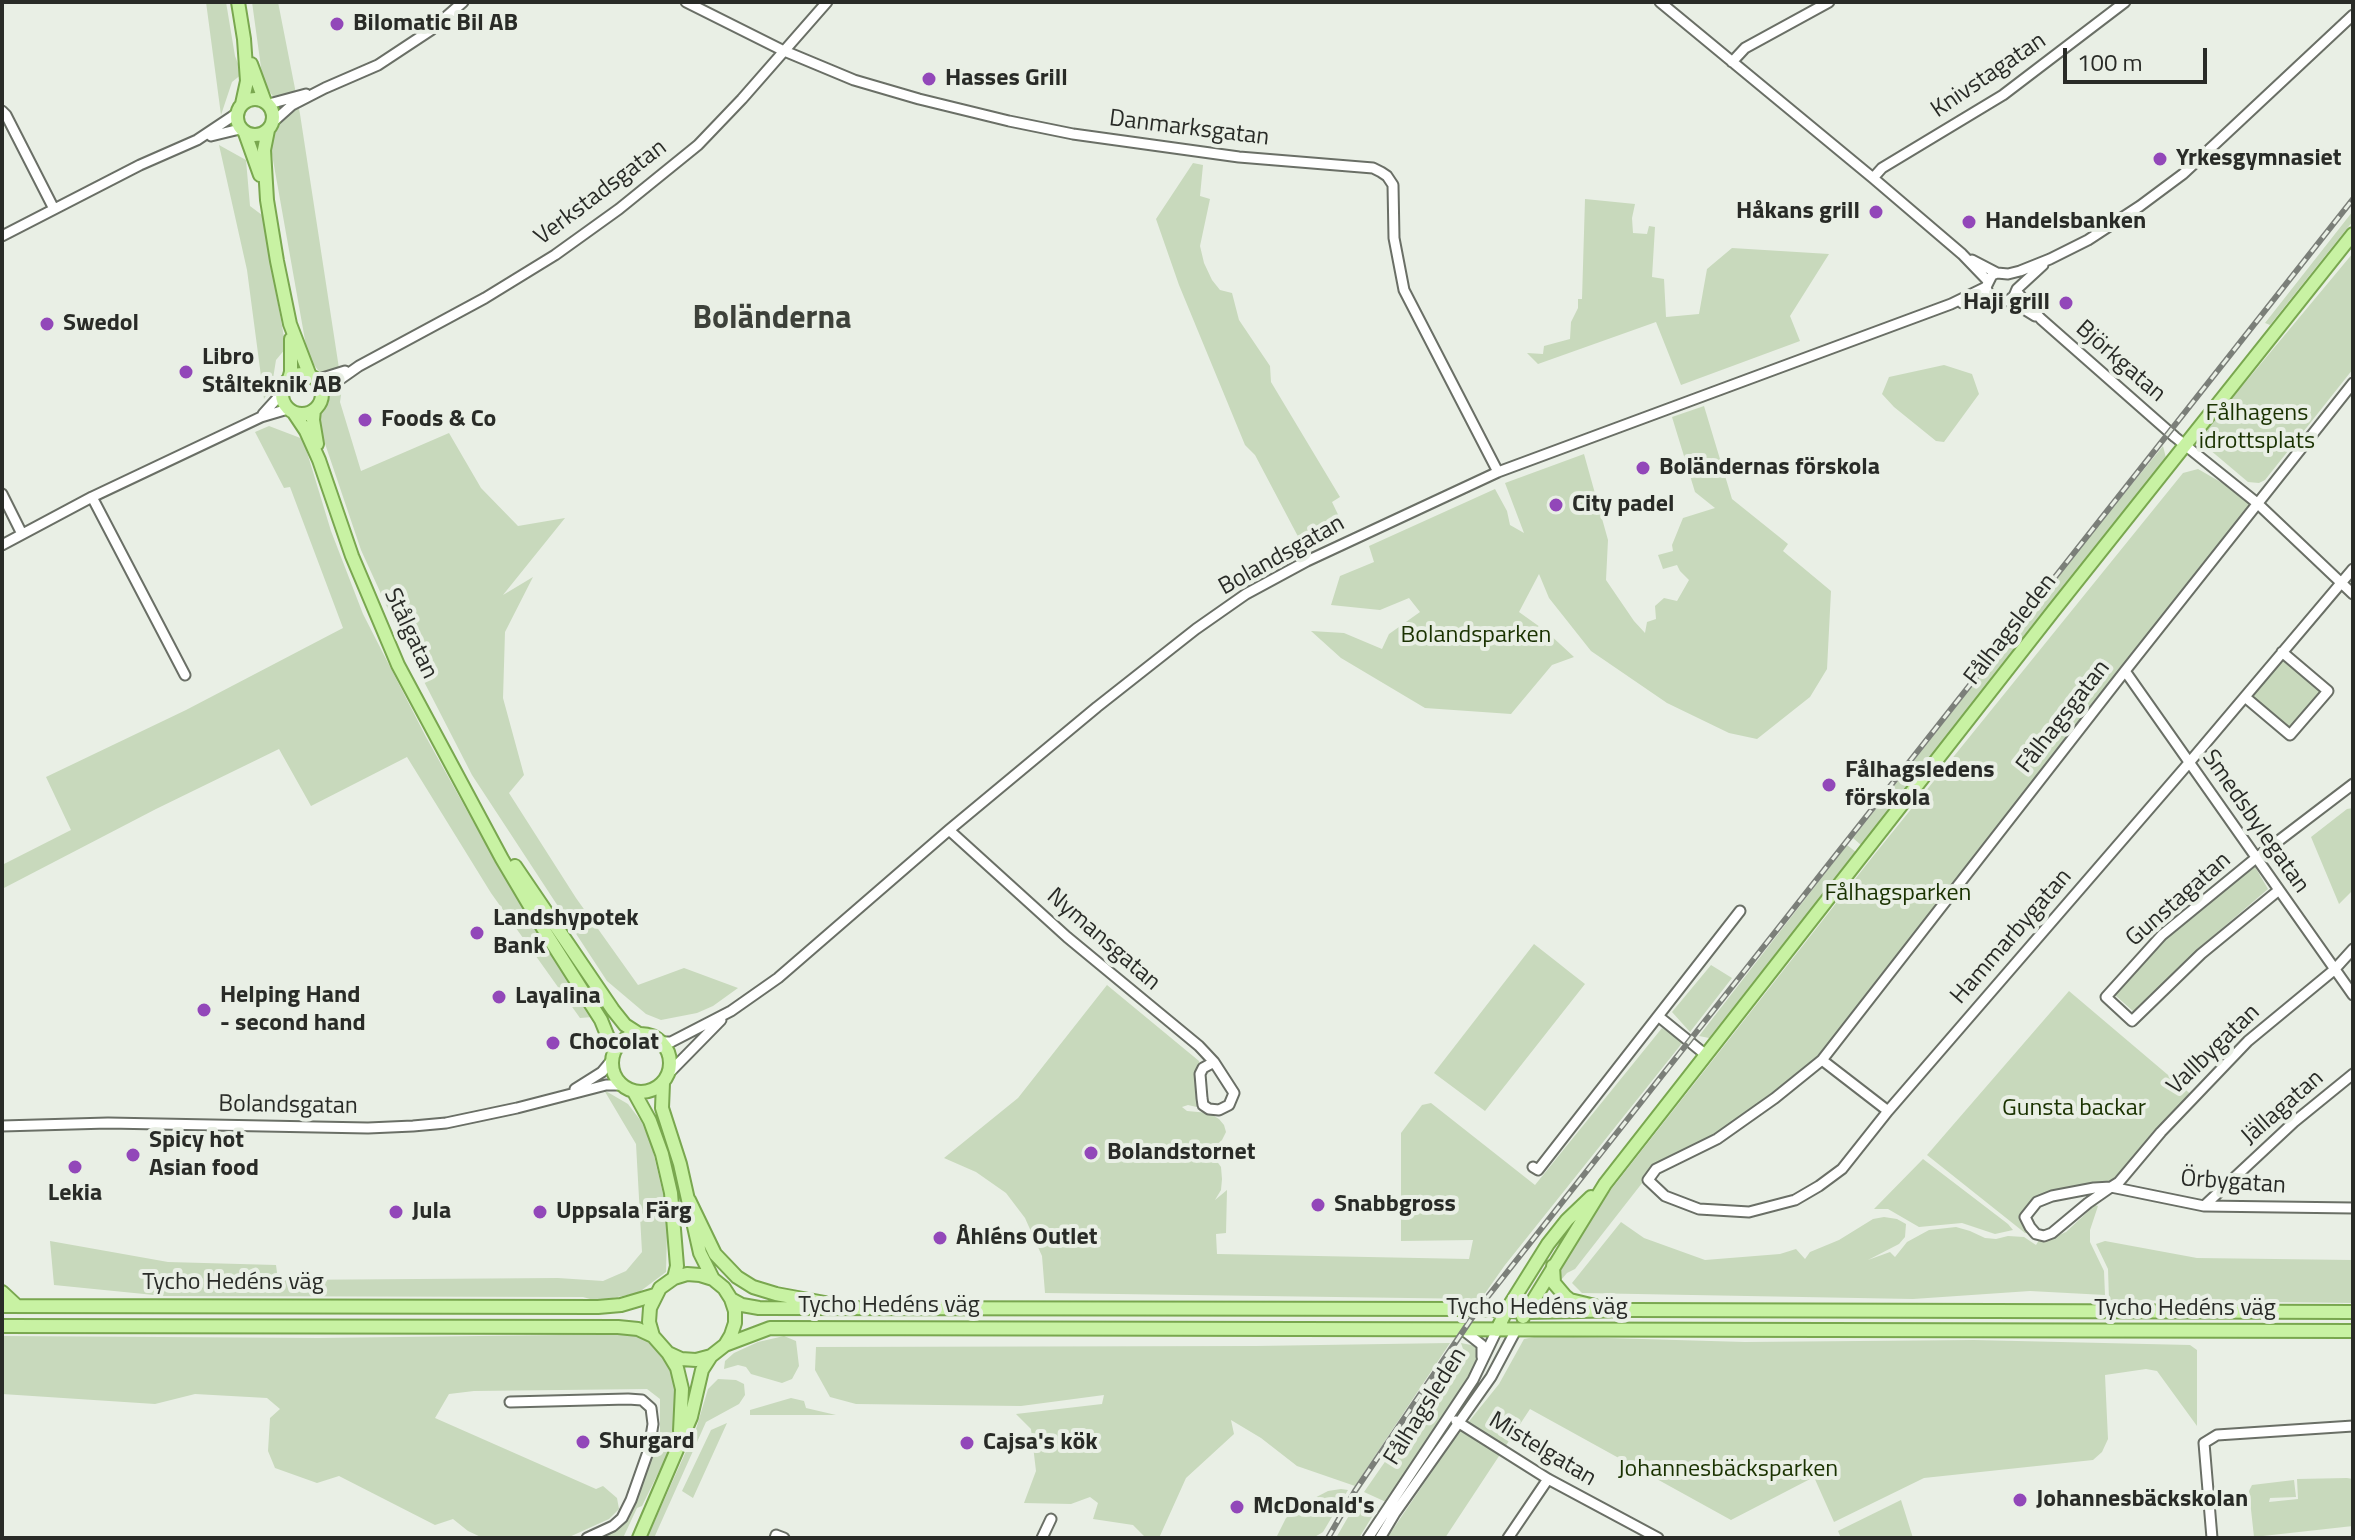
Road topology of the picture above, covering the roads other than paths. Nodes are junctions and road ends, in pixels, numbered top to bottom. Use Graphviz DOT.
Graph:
graph roads {
  1 [pos="238,2"];
  2 [pos="463,2"];
  3 [pos="686,2"];
  4 [pos="827,2"];
  5 [pos="1660,2"];
  6 [pos="1829,2"];
  7 [pos="2125,2"];
  8 [pos="2353,15"];
  9 [pos="244,39"];
  10 [pos="782,50"];
  11 [pos="1732,62"];
  12 [pos="325,88"];
  13 [pos="267,103"];
  14 [pos="239,109"];
  15 [pos="2,111"];
  16 [pos="271,126"];
  17 [pos="243,131"];
  18 [pos="197,140"];
  19 [pos="1873,178"];
  20 [pos="267,200"];
  21 [pos="54,209"];
  22 [pos="2353,234"];
  23 [pos="2,236"];
  24 [pos="1962,254"];
  25 [pos="2050,259"];
  26 [pos="2003,273"];
  27 [pos="1987,284"];
  28 [pos="2016,290"];
  29 [pos="1993,300"];
  30 [pos="2009,300"];
  31 [pos="1951,304"];
  32 [pos="2041,319"];
  33 [pos="290,324"];
  34 [pos="359,366"];
  35 [pos="313,378"];
  36 [pos="289,379"];
  37 [pos="2353,383"];
  38 [pos="322,392"];
  39 [pos="282,393"];
  40 [pos="314,410"];
  41 [pos="291,411"];
  42 [pos="261,417"];
  43 [pos="2186,446"];
  44 [pos="319,460"];
  45 [pos="1498,472"];
  46 [pos="2,494"];
  47 [pos="92,497"];
  48 [pos="2257,503"];
  49 [pos="22,534"];
  50 [pos="2,545"];
  51 [pos="2353,569"];
  52 [pos="2341,583"];
  53 [pos="2353,594"];
  54 [pos="2282,652"];
  55 [pos="2125,671"];
  56 [pos="185,675"];
  57 [pos="2245,697"];
  58 [pos="2188,764"];
  59 [pos="2353,784"];
  60 [pos="481,818"];
  61 [pos="949,830"];
  62 [pos="2256,858"];
  63 [pos="2279,890"];
  64 [pos="1740,911"];
  65 [pos="2353,949"];
  66 [pos="2334,970"];
  67 [pos="2353,995"];
  68 [pos="731,1011"];
  69 [pos="1658,1016"];
  70 [pos="639,1034"];
  71 [pos="663,1042"];
  72 [pos="1706,1055"];
  73 [pos="613,1056"];
  74 [pos="1822,1060"];
  75 [pos="1214,1062"];
  76 [pos="2353,1074"];
  77 [pos="666,1077"];
  78 [pos="621,1085"];
  79 [pos="634,1092"];
  80 [pos="569,1093"];
  81 [pos="1888,1111"];
  82 [pos="2,1126"];
  83 [pos="1533,1167"];
  84 [pos="1648,1180"];
  85 [pos="1605,1184"];
  86 [pos="2111,1187"];
  87 [pos="689,1200"];
  88 [pos="2204,1206"];
  89 [pos="2353,1208"];
  90 [pos="1553,1266"];
  91 [pos="674,1278"];
  92 [pos="713,1279"];
  93 [pos="2,1292"];
  94 [pos="655,1295"];
  95 [pos="731,1299"];
  96 [pos="2,1306"];
  97 [pos="17,1306"];
  98 [pos="859,1308"];
  99 [pos="1506,1311"];
  100 [pos="1617,1311"];
  101 [pos="1526,1312"];
  102 [pos="2353,1312"];
  103 [pos="2,1326"];
  104 [pos="1463,1330"];
  105 [pos="1497,1330"];
  106 [pos="1516,1330"];
  107 [pos="2353,1331"];
  108 [pos="653,1336"];
  109 [pos="725,1345"];
  110 [pos="668,1353"];
  111 [pos="711,1356"];
  112 [pos="1481,1363"];
  113 [pos="510,1402"];
  114 [pos="1454,1420"];
  115 [pos="2353,1426"];
  116 [pos="679,1442"];
  117 [pos="1548,1479"];
  118 [pos="1051,1519"];
  119 [pos="587,1538"];
  120 [pos="639,1538"];
  121 [pos="775,1538"];
  122 [pos="784,1538"];
  123 [pos="1042,1538"];
  124 [pos="1368,1538"];
  125 [pos="1380,1538"];
  126 [pos="1508,1538"];
  127 [pos="1658,1538"];
  128 [pos="2212,1538"];
  1 -- 9 [label="main road"];
  2 -- 12 [label="street"];
  3 -- 10 [label="street, Danmarksgatan"];
  4 -- 10 [label="street, Verkstadsgatan"];
  5 -- 11 [label="street"];
  6 -- 11 [label="street"];
  7 -- 19 [label="street, Knivstagatan"];
  8 -- 25 [label="street"];
  9 -- 13 [label="main road"];
  9 -- 14 [label="main road"];
  10 -- 34 [label="street, Verkstadsgatan"];
  10 -- 45 [label="street, Danmarksgatan"];
  11 -- 19 [label="street"];
  12 -- 13 [label="street"];
  12 -- 16 [label="street"];
  13 -- 14 [label="main road"];
  13 -- 16 [label="main road"];
  14 -- 17 [label="main road"];
  14 -- 18 [label="street"];
  15 -- 21 [label="street"];
  16 -- 17 [label="main road"];
  16 -- 20 [label="main road"];
  17 -- 18 [label="street"];
  17 -- 20 [label="main road"];
  18 -- 21 [label="street"];
  19 -- 24 [label="street"];
  20 -- 33 [label="main road"];
  21 -- 23 [label="street"];
  22 -- 43 [label="main road, Fålhagsleden"];
  24 -- 26 [label="street"];
  24 -- 27 [label="street"];
  25 -- 26 [label="street"];
  25 -- 28 [label="street"];
  26 -- 27 [label="street"];
  26 -- 28 [label="street"];
  27 -- 29 [label="street"];
  27 -- 31 [label="street, Bolandsgatan"];
  28 -- 30 [label="street"];
  28 -- 32 [label="street, Björkgatan"];
  29 -- 30 [label="street"];
  29 -- 31 [label="street, Bolandsgatan"];
  30 -- 32 [label="street, Björkgatan"];
  31 -- 45 [label="street, Bolandsgatan"];
  32 -- 43 [label="street, Björkgatan"];
  33 -- 35 [label="main road"];
  33 -- 36 [label="main road"];
  34 -- 35 [label="street, Verkstadsgatan"];
  34 -- 38 [label="street, Verkstadsgatan"];
  35 -- 36 [label="main road"];
  35 -- 38 [label="main road"];
  36 -- 39 [label="main road"];
  37 -- 48 [label="street, Fålhagsgatan"];
  38 -- 40 [label="main road"];
  39 -- 41 [label="main road"];
  39 -- 42 [label="street"];
  40 -- 41 [label="main road"];
  40 -- 44 [label="main road, Stålgatan"];
  41 -- 42 [label="street"];
  41 -- 44 [label="main road, Stålgatan"];
  42 -- 47 [label="street"];
  43 -- 48 [label="street, Björkgatan"];
  43 -- 72 [label="main road, Fålhagsleden"];
  44 -- 60 [label="main road, Stålgatan"];
  45 -- 61 [label="street, Bolandsgatan"];
  46 -- 49 [label="street"];
  47 -- 49 [label="street"];
  47 -- 56 [label="street"];
  48 -- 52 [label="street, Björkgatan"];
  48 -- 55 [label="street, Fålhagsgatan"];
  49 -- 50 [label="street"];
  51 -- 52 [label="street, Hammarbygatan"];
  52 -- 53 [label="street, Björkgatan"];
  52 -- 54 [label="street, Hammarbygatan"];
  54 -- 57 [label="street, Hammarbygatan"];
  54 -- 57 [label="street"];
  55 -- 58 [label="street, Smedsbylegatan"];
  55 -- 74 [label="street, Fålhagsgatan"];
  57 -- 58 [label="street, Hammarbygatan"];
  58 -- 62 [label="street, Smedsbylegatan"];
  58 -- 81 [label="street, Hammarbygatan"];
  59 -- 62 [label="street, Gunstagatan"];
  60 -- 70 [label="main road, Stålgatan"];
  60 -- 73 [label="main road, Stålgatan"];
  61 -- 68 [label="street, Bolandsgatan"];
  61 -- 75 [label="street, Nymansgatan"];
  62 -- 63 [label="street, Smedsbylegatan"];
  62 -- 63 [label="street, Gunstagatan"];
  63 -- 66 [label="street, Smedsbylegatan"];
  64 -- 69 [label="street"];
  65 -- 66 [label="street, Vallbygatan"];
  66 -- 67 [label="street, Smedsbylegatan"];
  66 -- 86 [label="street, Vallbygatan"];
  68 -- 71 [label="street, Bolandsgatan"];
  68 -- 77 [label="street, Bolandsgatan"];
  69 -- 72 [label="street"];
  69 -- 83 [label="street"];
  70 -- 71 [label="main road"];
  70 -- 73 [label="main road"];
  71 -- 77 [label="main road"];
  72 -- 85 [label="main road, Fålhagsleden"];
  73 -- 78 [label="main road"];
  73 -- 80 [label="street, Bolandsgatan"];
  74 -- 81 [label="street"];
  74 -- 84 [label="street, Fålhagsgatan"];
  75 -- 75 [label="street, Nymansgatan"];
  76 -- 88 [label="street, Jällagatan"];
  77 -- 79 [label="main road"];
  77 -- 87 [label="main road"];
  78 -- 79 [label="main road"];
  78 -- 80 [label="street, Bolandsgatan"];
  79 -- 91 [label="main road"];
  80 -- 82 [label="street, Bolandsgatan"];
  81 -- 84 [label="street, Hammarbygatan"];
  85 -- 90 [label="main road, Fålhagsleden"];
  85 -- 99 [label="main road, Fålhagsleden"];
  86 -- 86 [label="street, Vallbygatan"];
  86 -- 88 [label="street, Örbygatan"];
  87 -- 92 [label="main road"];
  87 -- 98 [label="main road"];
  88 -- 89 [label="street, Örbygatan"];
  90 -- 100 [label="main road"];
  90 -- 101 [label="main road, Fålhagsleden"];
  91 -- 92 [label="main road"];
  91 -- 94 [label="main road"];
  92 -- 95 [label="main road"];
  93 -- 97 [label="main road"];
  94 -- 97 [label="main road, Tycho Hedéns väg"];
  94 -- 108 [label="main road"];
  95 -- 98 [label="main road, Tycho Hedéns väg"];
  95 -- 109 [label="main road"];
  96 -- 97 [label="main road, Tycho Hedéns väg"];
  98 -- 99 [label="main road, Tycho Hedéns väg"];
  99 -- 101 [label="main road, Tycho Hedéns väg"];
  99 -- 105 [label="main road, Fålhagsleden"];
  100 -- 101 [label="main road, Tycho Hedéns väg"];
  100 -- 102 [label="main road, Tycho Hedéns väg"];
  101 -- 106 [label="main road, Fålhagsleden"];
  103 -- 108 [label="main road, Tycho Hedéns väg"];
  104 -- 105 [label="main road, Tycho Hedéns väg"];
  104 -- 109 [label="main road, Tycho Hedéns väg"];
  104 -- 112 [label="street"];
  105 -- 106 [label="main road, Tycho Hedéns väg"];
  105 -- 112 [label="street, Fålhagsleden"];
  106 -- 107 [label="main road, Tycho Hedéns väg"];
  106 -- 114 [label="street, Fålhagsleden"];
  108 -- 110 [label="main road"];
  109 -- 111 [label="main road"];
  110 -- 111 [label="main road"];
  110 -- 116 [label="main road"];
  111 -- 116 [label="main road"];
  112 -- 114 [label="street, Fålhagsleden"];
  113 -- 119 [label="street"];
  114 -- 117 [label="street, Mistelgatan"];
  114 -- 124 [label="street, Fålhagsleden"];
  114 -- 125 [label="street, Fålhagsleden"];
  115 -- 128 [label="street"];
  116 -- 120 [label="main road"];
  117 -- 126 [label="street"];
  117 -- 127 [label="street, Mistelgatan"];
  118 -- 123 [label="street"];
  121 -- 122 [label="street"];
}
